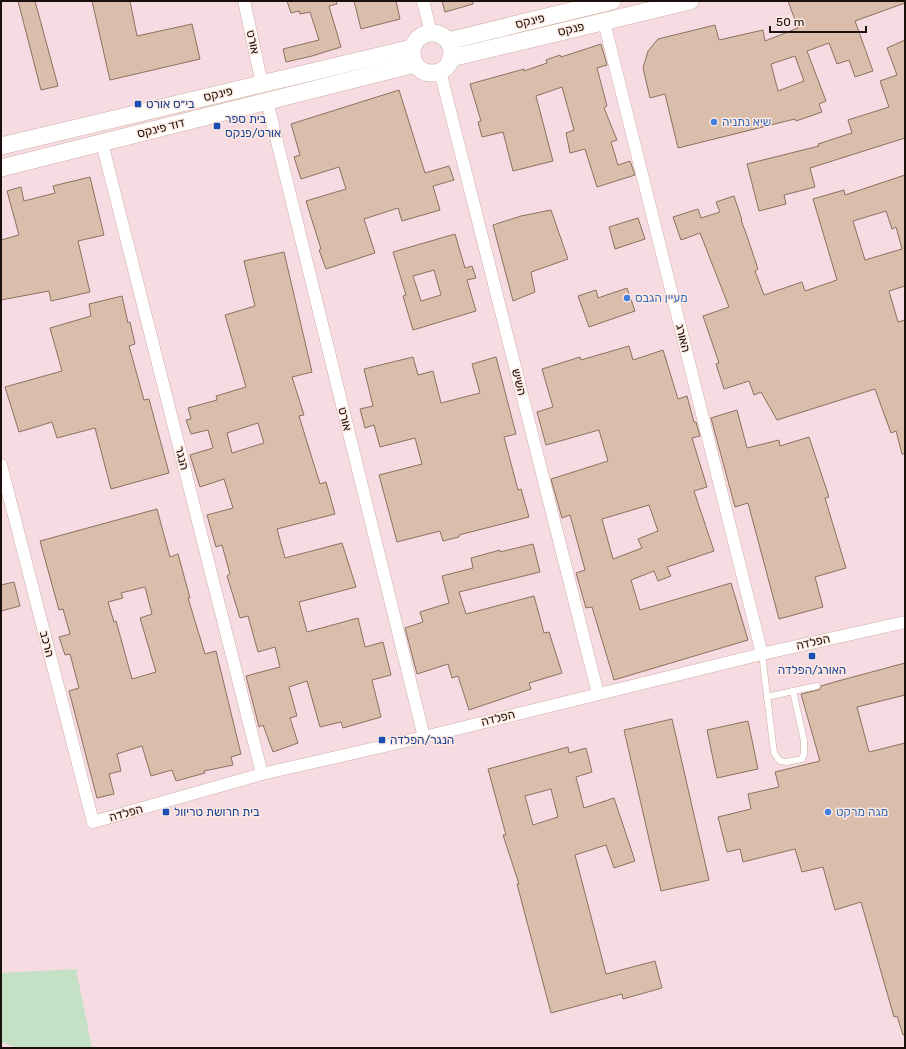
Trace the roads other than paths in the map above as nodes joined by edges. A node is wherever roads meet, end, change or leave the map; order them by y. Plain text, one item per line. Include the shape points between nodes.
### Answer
1 (244, 1) edge
2 (423, 1) edge
3 (690, 1) edge
4 (603, 2) edge
5 (604, 22) junction
6 (431, 32) junction
7 (448, 41) junction
8 (414, 56) junction
9 (451, 58) junction
10 (440, 71) junction
11 (262, 84) junction
12 (266, 101) junction
13 (102, 143) junction
14 (1, 146) edge
15 (1, 168) edge
16 (1, 465) edge
17 (905, 622) edge
18 (762, 654) junction
19 (817, 686) dead end
20 (793, 691) junction
21 (598, 694) junction
22 (767, 697) junction
23 (424, 737) junction
24 (262, 774) junction
25 (93, 822) joint

1 - 11 street, אורט
2 - 6 street
3 - 5 street, פנקס
4 - 7 street, פינקס
5 - 9 street, פנקס
5 - 18 street, האורג
6 - 7 street via 443,36
6 - 8 street via 419,37 414,43
7 - 9 street via 452,51
8 - 10 street via 420,69 433,73
8 - 11 street, פינקס
8 - 12 street, דוד פינקס
9 - 10 street
10 - 21 street, השיש
11 - 14 street, פינקס
12 - 13 street, דוד פינקס
12 - 23 street, אורט
13 - 15 street, דוד פינקס
13 - 24 street, הנגר
16 - 25 street, הרכב
17 - 18 street, הפלדה
18 - 21 street, הפלדה
18 - 22 lane
19 - 20 lane
20 - 22 lane
20 - 22 lane via 804,741 802,759 780,761 774,753
21 - 23 street, הפלדה
23 - 24 street, הפלדה
24 - 25 street, הפלדה

